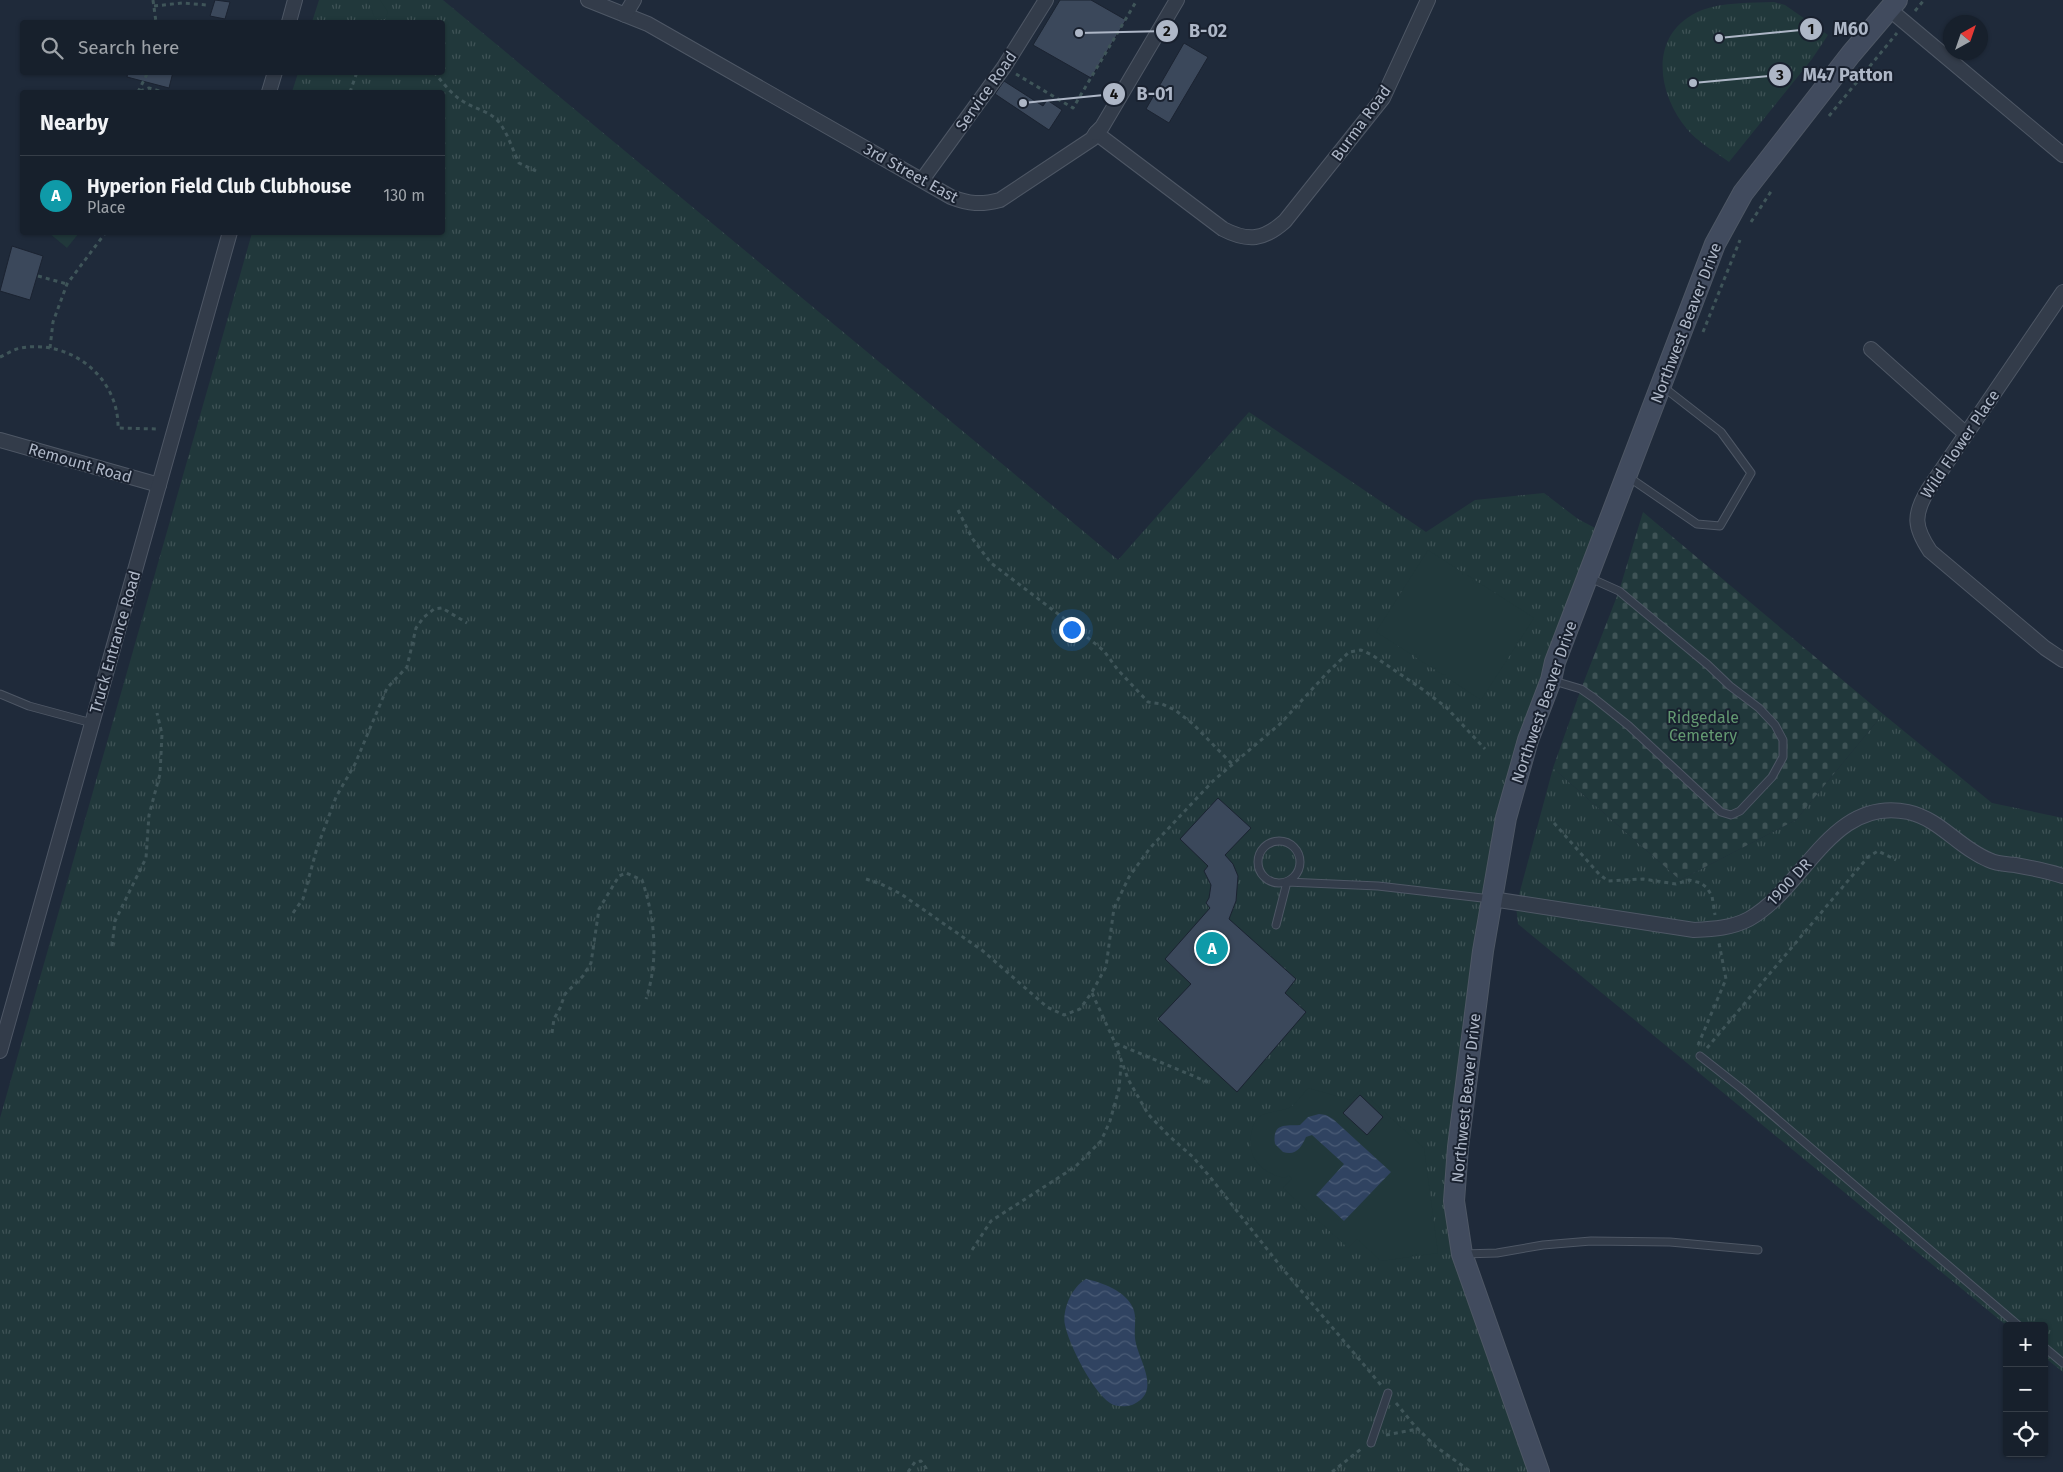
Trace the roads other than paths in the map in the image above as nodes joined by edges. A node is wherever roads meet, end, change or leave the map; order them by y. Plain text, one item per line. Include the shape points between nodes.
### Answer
1 (295, 0) edge
2 (588, 0) edge
3 (634, 0) edge
4 (1046, 0) edge
5 (1177, 0) edge
6 (1428, 0) edge
7 (1893, 4) edge
8 (625, 15) junction
9 (290, 20) edge
10 (274, 75) edge
11 (270, 90) edge
12 (1096, 133) junction
13 (2063, 156) edge
14 (922, 180) junction
15 (229, 235) edge
16 (2063, 292) edge
17 (1871, 349) dead end
18 (1662, 385) junction
19 (1966, 434) junction
20 (0, 440) edge
21 (1627, 476) junction
22 (159, 486) junction
23 (1588, 578) junction
24 (2063, 660) edge
25 (1551, 680) junction
26 (0, 694) edge
27 (92, 723) junction
28 (2063, 876) edge
29 (1287, 882) junction
30 (1492, 899) junction
31 (1276, 925) dead end
32 (0, 1051) edge
33 (1700, 1056) road end
34 (1758, 1250) dead end
35 (1462, 1254) junction
36 (2014, 1322) edge
37 (2048, 1350) edge
38 (2063, 1363) edge
39 (1388, 1393) road end
40 (1371, 1443) dead end
41 (1539, 1472) edge

1 - 9 street
2 - 8 street, 3rd Street East
3 - 8 street
4 - 14 street, Service Road via 1004,66
5 - 12 street, 3rd Street East via 1102,128
6 - 12 street, Burma Road via 1383,98 1273,232 1258,238 1239,237 1223,229
7 - 13 street via 1905,23
7 - 18 main road, Northwest Beaver Drive via 1743,193 1715,244
8 - 14 street, 3rd Street East via 648,24
10 - 11 street
12 - 14 street, 3rd Street East via 1092,139 1000,200 984,205 967,204
15 - 22 street, Truck Entrance Road
16 - 19 street, Wild Flower Place
17 - 19 street
18 - 21 main road, Northwest Beaver Drive
18 - 21 lane via 1721,432 1751,473 1720,526 1697,524
19 - 24 street, Wild Flower Place via 1919,506 1916,519 1920,536 1930,551 2044,648
20 - 22 street, Remount Road
21 - 23 main road, Northwest Beaver Drive
22 - 27 street, Truck Entrance Road
23 - 25 main road, Northwest Beaver Drive
23 - 25 lane via 1619,590 1760,708 1783,740 1783,757 1772,777 1740,811 1731,815 1720,812 1636,732 1594,698 1581,689
25 - 30 main road, Northwest Beaver Drive via 1528,740 1506,818
26 - 27 lane
27 - 32 street, Truck Entrance Road
28 - 30 street, 1900 DR via 1990,861 1968,849 1932,820 1908,812 1885,810 1857,818 1835,832 1772,903 1749,919 1724,928 1694,930
29 - 29 lane via 1298,872 1299,854 1285,842 1271,842 1258,856 1259,870 1268,880
29 - 30 lane via 1378,886
29 - 31 lane
30 - 35 main road, Northwest Beaver Drive via 1458,1147 1454,1201
33 - 36 lane
34 - 35 lane via 1670,1242 1591,1241 1497,1253
35 - 41 main road, Northwest Beaver Drive
37 - 38 lane
39 - 40 lane

